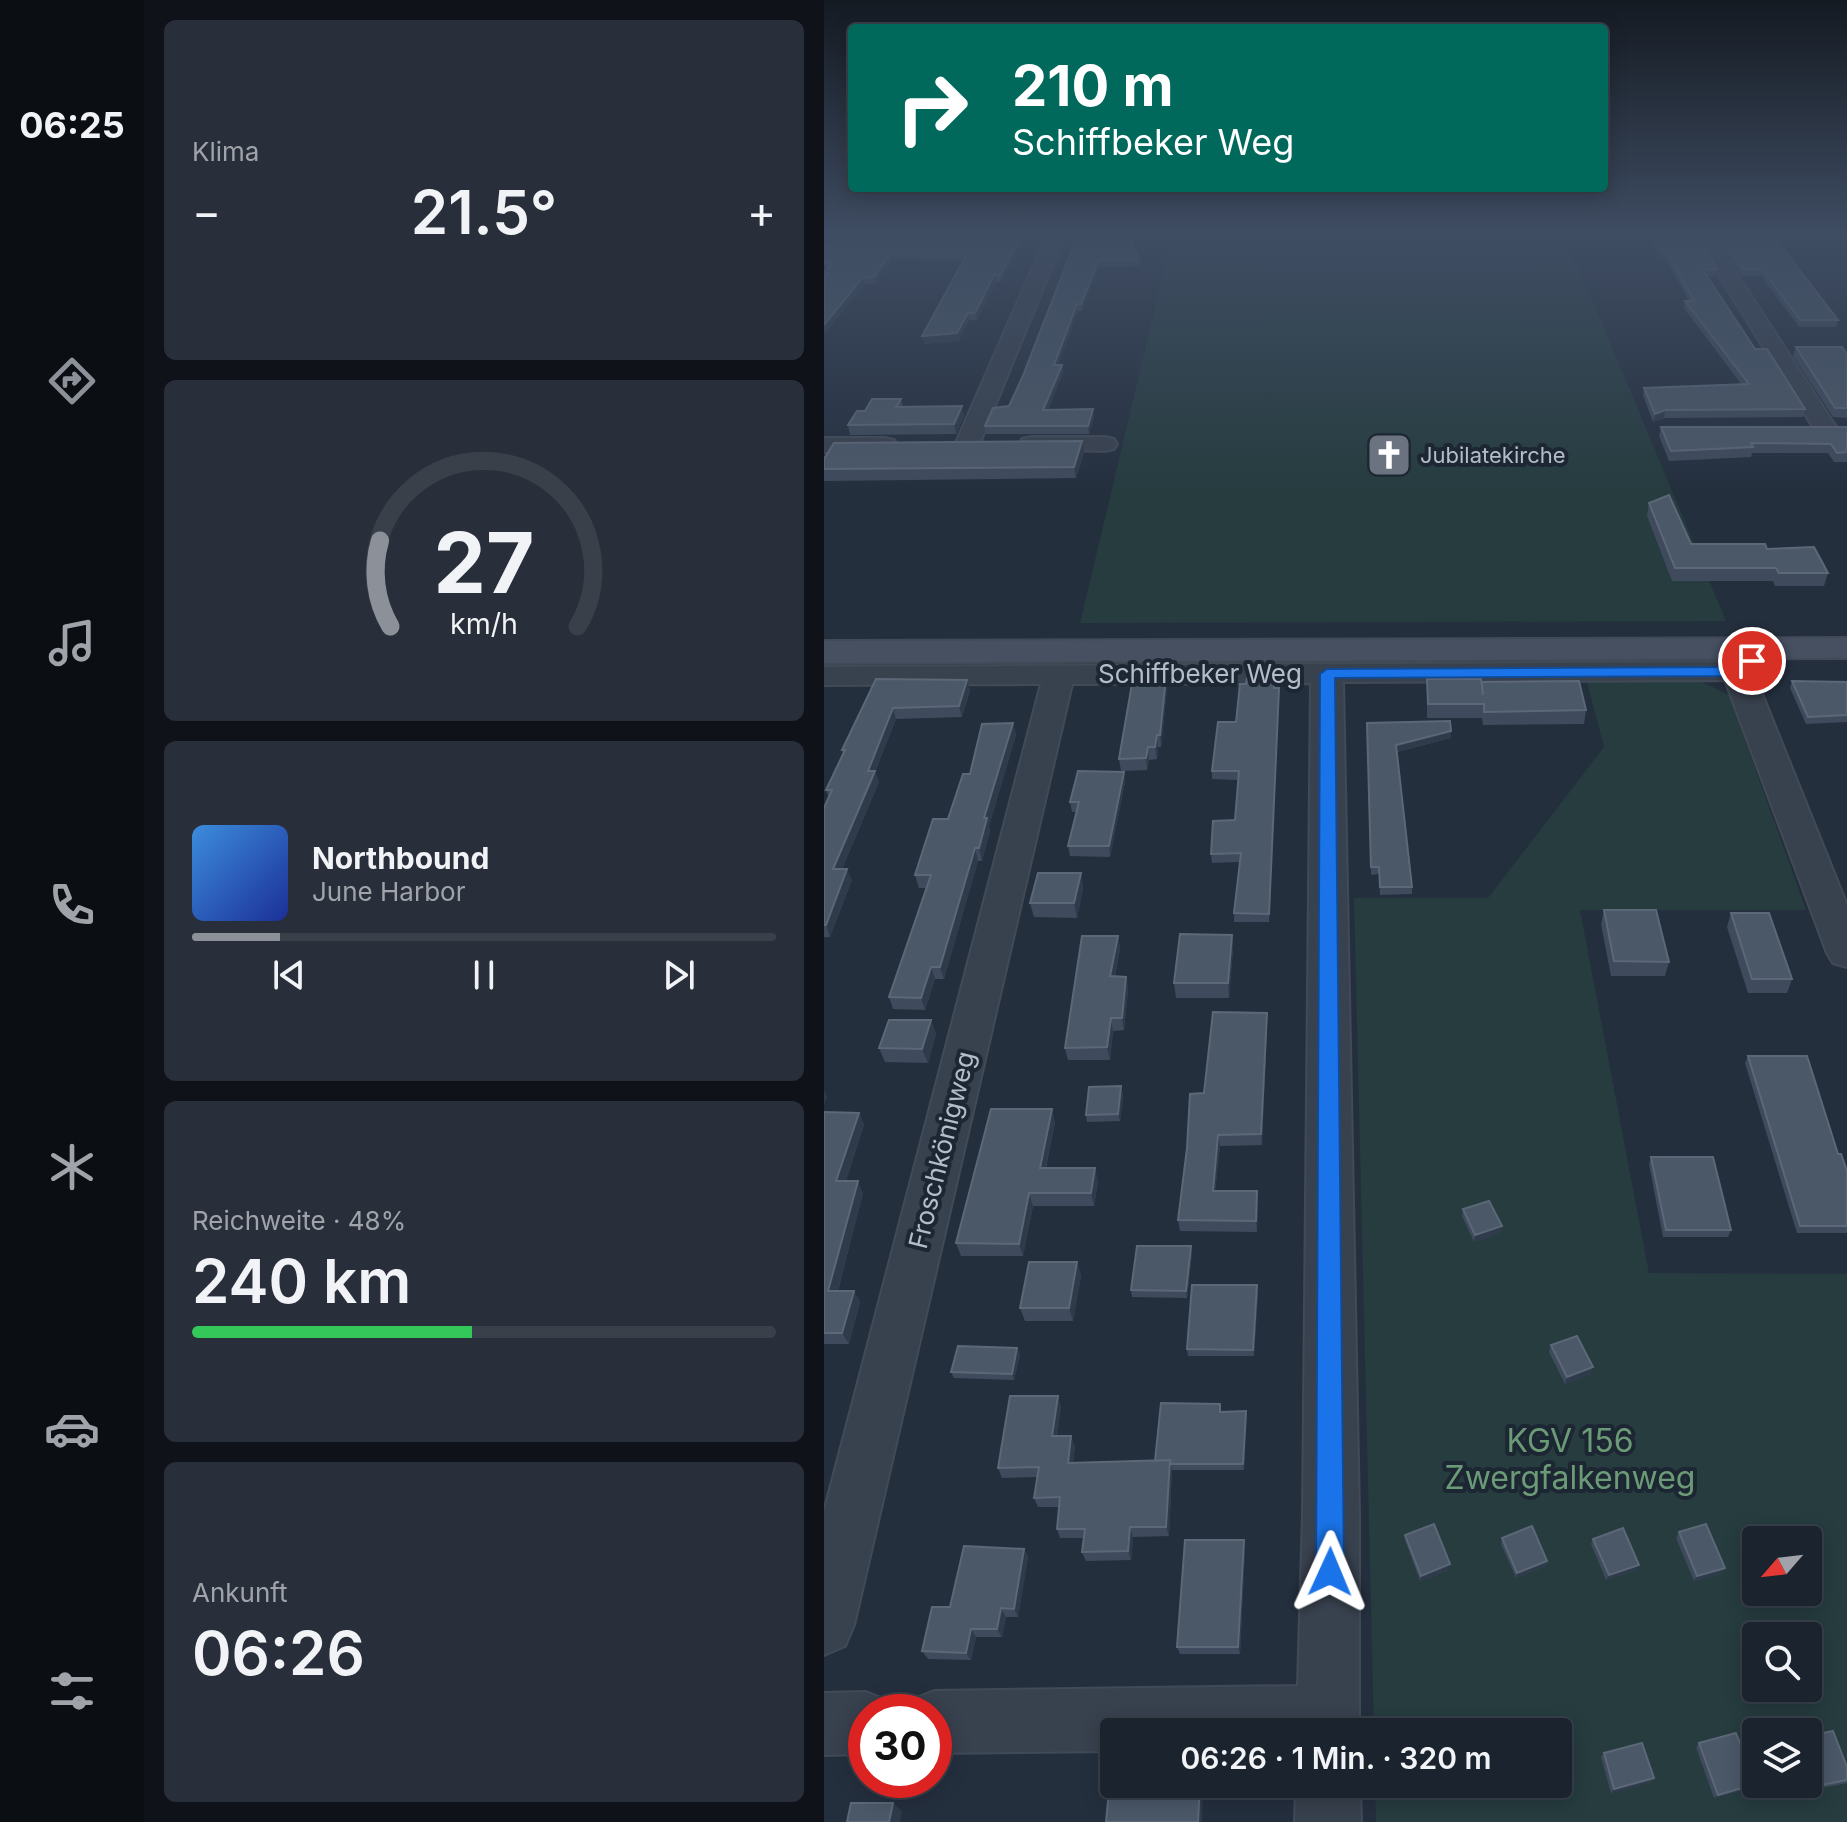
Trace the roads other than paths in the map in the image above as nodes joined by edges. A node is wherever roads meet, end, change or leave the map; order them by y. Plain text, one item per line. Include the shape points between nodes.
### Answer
1 (1016, 322) edge
2 (1763, 322) edge
3 (1792, 427) edge
4 (1835, 427) edge
5 (1105, 444) dead end
6 (824, 445) edge
7 (904, 445) edge
8 (1847, 648) edge
9 (824, 652) edge
10 (1742, 660) junction
11 (1327, 674) junction
12 (1059, 675) junction
13 (824, 676) edge
14 (1847, 953) edge
15 (824, 1625) edge
16 (1328, 1718) edge
17 (952, 1722) edge
18 (848, 1723) edge
19 (1100, 1723) edge
20 (824, 1724) edge
21 (1328, 1798) edge
22 (1328, 1822) edge

1 - 5 street via 959,445
2 - 4 street
3 - 4 street
6 - 7 street
8 - 10 main road, Schiffbeker Weg
9 - 10 main road, Schiffbeker Weg
10 - 11 street, Schiffbeker Weg
10 - 14 street
11 - 12 street, Schiffbeker Weg
11 - 16 street
12 - 13 street, Schiffbeker Weg
12 - 15 street, Froschkönigweg
17 - 19 street
18 - 20 street
21 - 22 street

